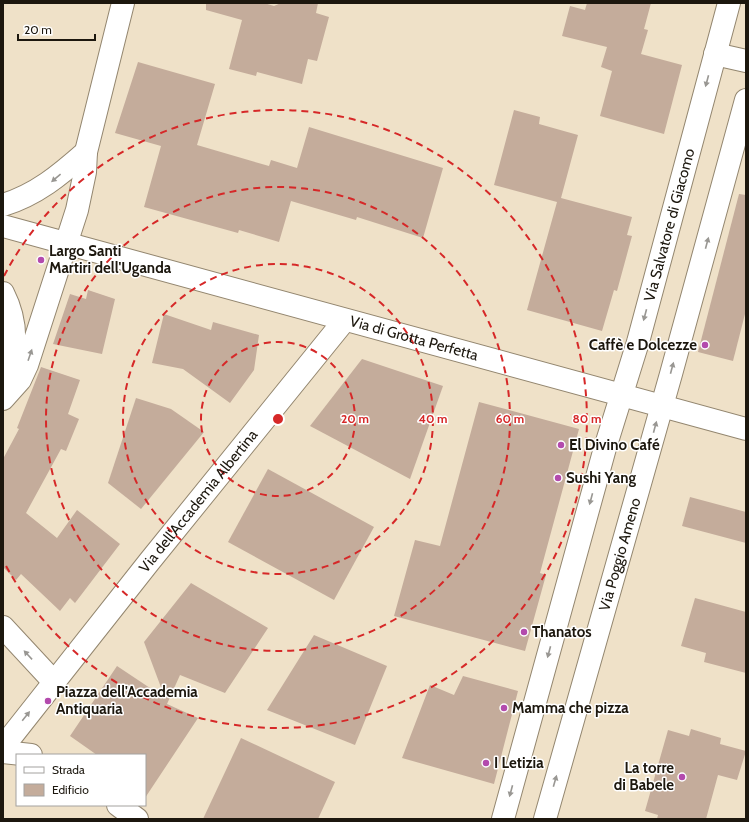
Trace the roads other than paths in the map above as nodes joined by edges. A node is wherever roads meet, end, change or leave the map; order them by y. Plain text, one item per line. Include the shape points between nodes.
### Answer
1 (123, 3) edge
2 (729, 3) edge
3 (715, 54) junction
4 (746, 62) edge
5 (746, 100) edge
6 (86, 152) junction
7 (3, 205) edge
8 (3, 226) edge
9 (74, 245) junction
10 (3, 293) edge
11 (344, 320) junction
12 (622, 395) junction
13 (3, 398) edge
14 (661, 406) junction
15 (746, 429) edge
16 (3, 627) edge
17 (54, 682) junction
18 (3, 747) edge
19 (3, 752) edge
20 (22, 754) edge
21 (119, 806) edge
22 (137, 819) edge
23 (503, 819) edge
24 (545, 819) edge

1 - 6 street
2 - 3 street, Via Salvatore di Giacomo
3 - 4 street
3 -> 12 street, Via Salvatore di Giacomo
14 -> 5 street
6 -> 7 street via 51,183
6 - 9 street
8 - 9 street
9 - 11 street, Via di Grotta Perfetta
13 -> 9 street via 20,380 27,365
10 - 13 street via 13,318 15,344
11 - 12 street, Via di Grotta Perfetta
11 - 17 street, Via dell'Accademia Albertina
12 - 14 street, Via di Grotta Perfetta
12 -> 23 street
14 - 15 street, Via di Grotta Perfetta
24 -> 14 street, Via Poggio Ameno
17 -> 16 street
18 -> 17 street, Via dell'Accademia Albertina
19 - 20 street
21 - 22 street

